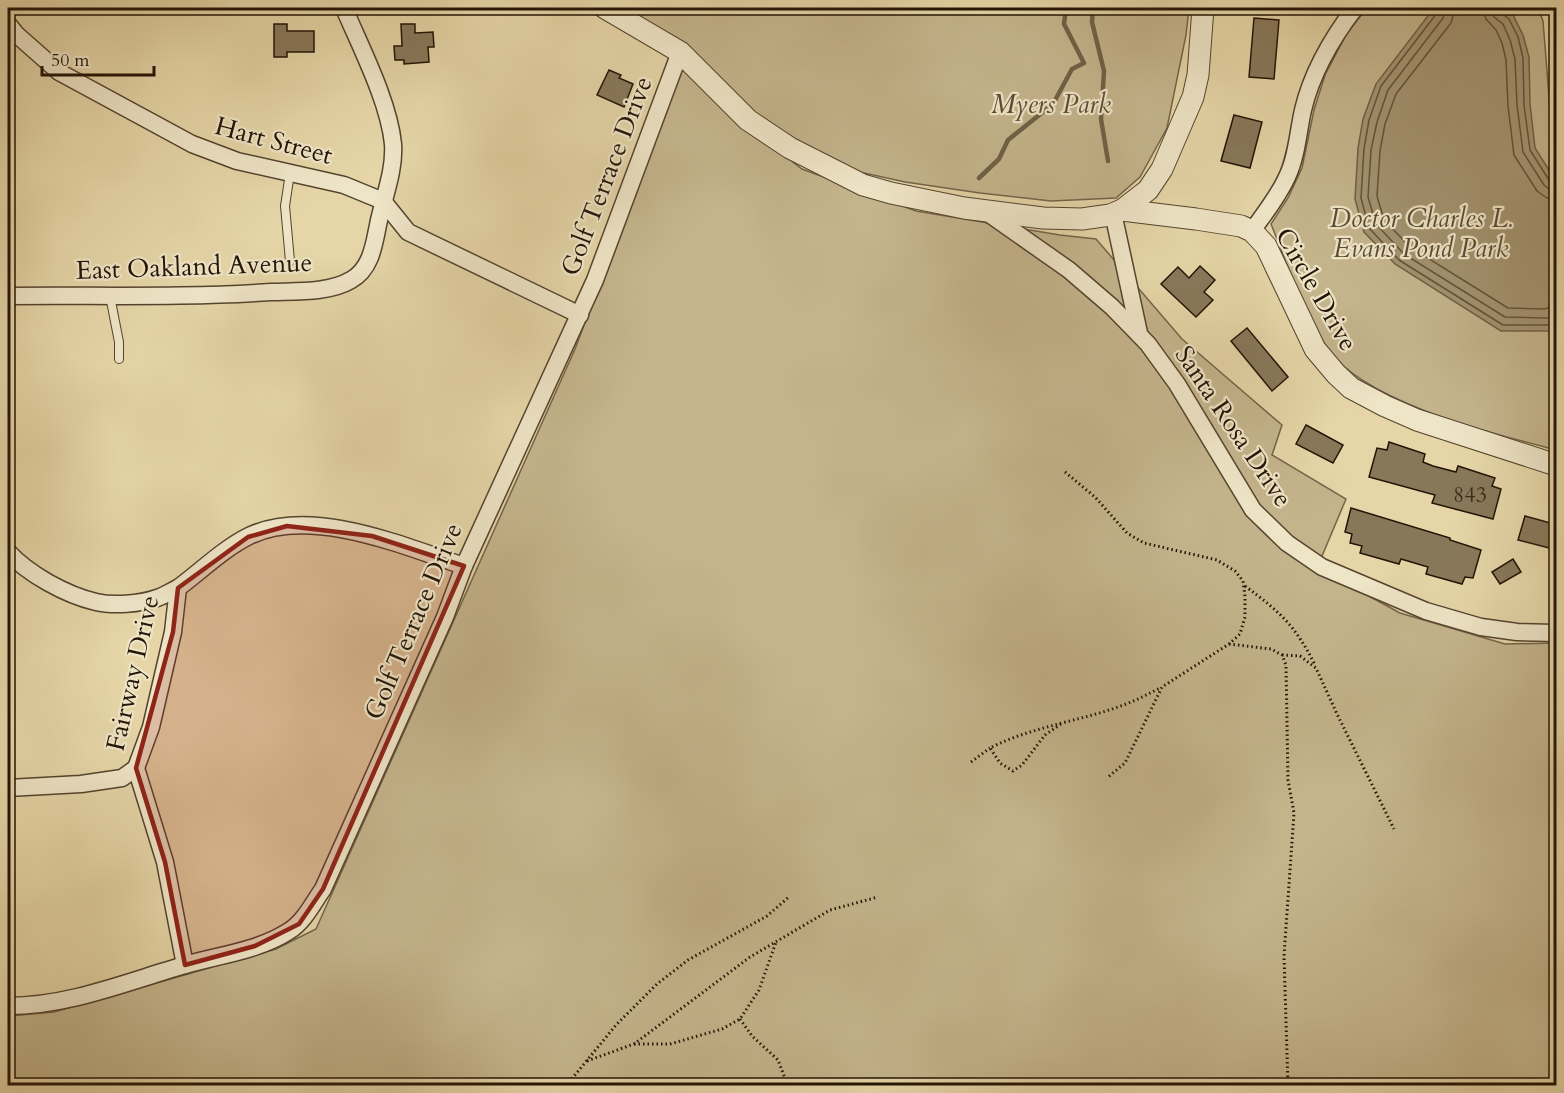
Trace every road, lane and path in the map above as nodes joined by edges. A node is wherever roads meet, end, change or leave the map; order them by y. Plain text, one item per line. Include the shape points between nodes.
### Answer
1 (344, 8) edge
2 (605, 8) edge
3 (1203, 8) edge
4 (1355, 8) edge
5 (8, 24) edge
6 (680, 51) junction
7 (290, 173) junction
8 (383, 201) junction
9 (984, 210) junction
10 (1118, 211) junction
11 (1252, 231) junction
12 (290, 261) dead end
13 (110, 295) junction
14 (8, 296) edge
15 (579, 315) junction
16 (1140, 335) junction
17 (119, 359) dead end
18 (1557, 465) edge
19 (1065, 472) dead end
20 (8, 552) edge
21 (464, 566) junction
22 (1244, 585) junction
23 (178, 588) junction
24 (1557, 633) edge
25 (1229, 644) junction
26 (1282, 655) junction
27 (1316, 668) junction
28 (1162, 687) junction
29 (1061, 723) junction
30 (990, 748) junction
31 (971, 762) dead end
32 (136, 768) junction
33 (1107, 778) dead end
34 (8, 788) edge
35 (1394, 829) dead end
36 (790, 896) dead end
37 (878, 897) dead end
38 (777, 941) junction
39 (185, 965) junction
40 (8, 1006) edge
41 (740, 1019) junction
42 (634, 1044) junction
43 (587, 1060) junction
44 (566, 1086) edge
45 (788, 1086) edge
46 (1288, 1086) edge

1 - 8 street, East Oakland Avenue via 387,117 393,145
2 - 6 street
3 - 10 street via 1198,75 1189,106 1162,169 1148,190
4 - 11 street via 1334,38 1310,86 1287,177
5 - 7 street, Hart Street via 59,72 192,144 237,161
6 - 9 street via 748,120 790,148 863,185
6 - 15 street, Golf Terrace Drive
7 - 8 street, Hart Street via 344,185
7 - 12 lane via 285,206
8 - 13 street, East Oakland Avenue via 369,262 352,280 338,286 235,295
8 - 15 street via 408,232
9 - 10 street via 1062,219
9 - 16 street, Santa Rosa Drive via 1069,270
10 - 11 street, Circle Drive via 1196,219
10 - 16 street, Santa Rosa Drive
11 - 18 street, Circle Drive via 1266,246 1315,349 1352,388 1417,420
13 - 14 street, East Oakland Avenue
13 - 17 lane
15 - 21 street, Golf Terrace Drive
16 - 24 street, Santa Rosa Drive via 1178,384 1253,510 1287,543 1322,567 1426,611 1481,627
19 - 22 path via 1095,497 1127,533 1144,543 1217,560 1235,571
20 - 23 street via 20,565 59,587 97,602 128,603 157,598
21 - 23 street, Fairway Drive via 372,536 332,528 287,526 248,537
21 - 39 street, Golf Terrace Drive via 323,889 304,917 288,932 268,941
22 - 25 path via 1245,617 1240,634
22 - 27 path via 1276,609 1301,637
23 - 32 street, Fairway Drive via 166,664 151,727
25 - 26 path via 1270,649
25 - 28 path
26 - 27 path via 1300,656
26 - 46 path via 1286,665 1288,780 1294,813 1284,956
27 - 35 path
28 - 29 path via 1131,702
28 - 33 path via 1125,763
29 - 30 path via 1026,732
29 - 30 path via 1013,771 1000,763
30 - 31 path
32 - 34 street via 122,778
32 - 39 street, Fairway Drive via 165,862
36 - 43 path via 767,916 688,960 657,984
37 - 38 path via 830,910
38 - 41 path via 759,990
38 - 42 path
39 - 40 street, Golf Terrace Drive via 90,994
41 - 42 path via 722,1029 670,1044
41 - 45 path via 778,1060
42 - 43 path
43 - 44 path

